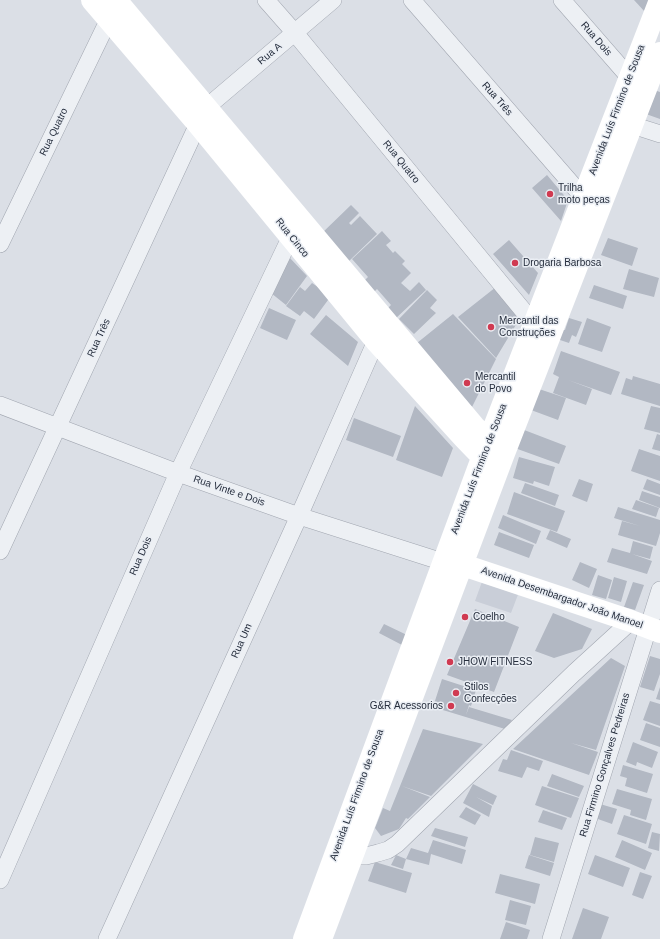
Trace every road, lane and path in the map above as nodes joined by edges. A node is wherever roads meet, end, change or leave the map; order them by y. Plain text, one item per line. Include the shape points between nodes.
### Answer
1 (92, 0) edge
2 (266, 0) edge
3 (333, 0) edge
4 (412, 0) edge
5 (562, 0) edge
6 (660, 0) edge
7 (112, 10) edge
8 (295, 33) junction
9 (660, 53) edge
10 (630, 78) junction
11 (202, 116) junction
12 (632, 125) junction
13 (660, 134) edge
14 (583, 197) junction
15 (291, 236) junction
16 (0, 244) edge
17 (553, 302) junction
18 (535, 325) junction
19 (376, 341) junction
20 (0, 405) edge
21 (58, 427) junction
22 (493, 457) junction
23 (178, 473) junction
24 (299, 516) junction
25 (0, 551) edge
26 (453, 563) junction
27 (660, 590) edge
28 (646, 627) edge
29 (353, 856) junction
30 (0, 880) edge
31 (106, 939) edge
32 (304, 939) edge
33 (322, 939) edge
34 (550, 939) edge

1 - 7 main road, Rua Cinco
2 - 8 street, Rua Quatro
3 - 8 street, Rua A
4 - 14 street, Rua Três
5 - 10 street, Rua Dois
6 - 10 main road, Avenida Luís Firmino de Sousa
7 - 11 main road, Rua Cinco
7 - 16 street, Rua Quatro
8 - 11 street, Rua A
8 - 18 street, Rua Quatro
9 - 12 main road, Avenida Luís Firmino de Sousa
10 - 14 main road, Avenida Luís Firmino de Sousa
11 - 15 main road, Rua Cinco
11 - 21 street, Rua Três
11 - 22 main road, Rua Cinco
12 - 13 street
12 - 17 main road, Avenida Luís Firmino de Sousa
14 - 17 main road, Avenida Luís Firmino de Sousa
15 - 19 main road, Rua Cinco
15 - 23 street, Rua Dois
17 - 18 main road, Avenida Luís Firmino de Sousa
17 - 22 main road, Avenida Luís Firmino de Sousa
18 - 22 main road, Avenida Luís Firmino de Sousa
19 - 22 main road, Rua Cinco
19 - 24 street, Rua Um
20 - 21 street, Rua Vinte e Dois
21 - 23 street, Rua Vinte e Dois
21 - 25 street, Rua Três
22 - 26 main road, Avenida Luís Firmino de Sousa
23 - 24 street, Rua Vinte e Dois
23 - 30 street, Rua Dois
24 - 26 street, Rua Vinte e Dois
24 - 31 street, Rua Um
26 - 28 main road, Avenida Desembargador João Manoel
26 - 29 main road, Avenida Luís Firmino de Sousa
26 - 32 main road, Avenida Luís Firmino de Sousa
27 - 28 street, Rua Firmino Gonçalves Pedreiras
28 - 29 street via 574,674 397,844 378,853
28 - 34 street, Rua Firmino Gonçalves Pedreiras
29 - 33 main road, Avenida Luís Firmino de Sousa

